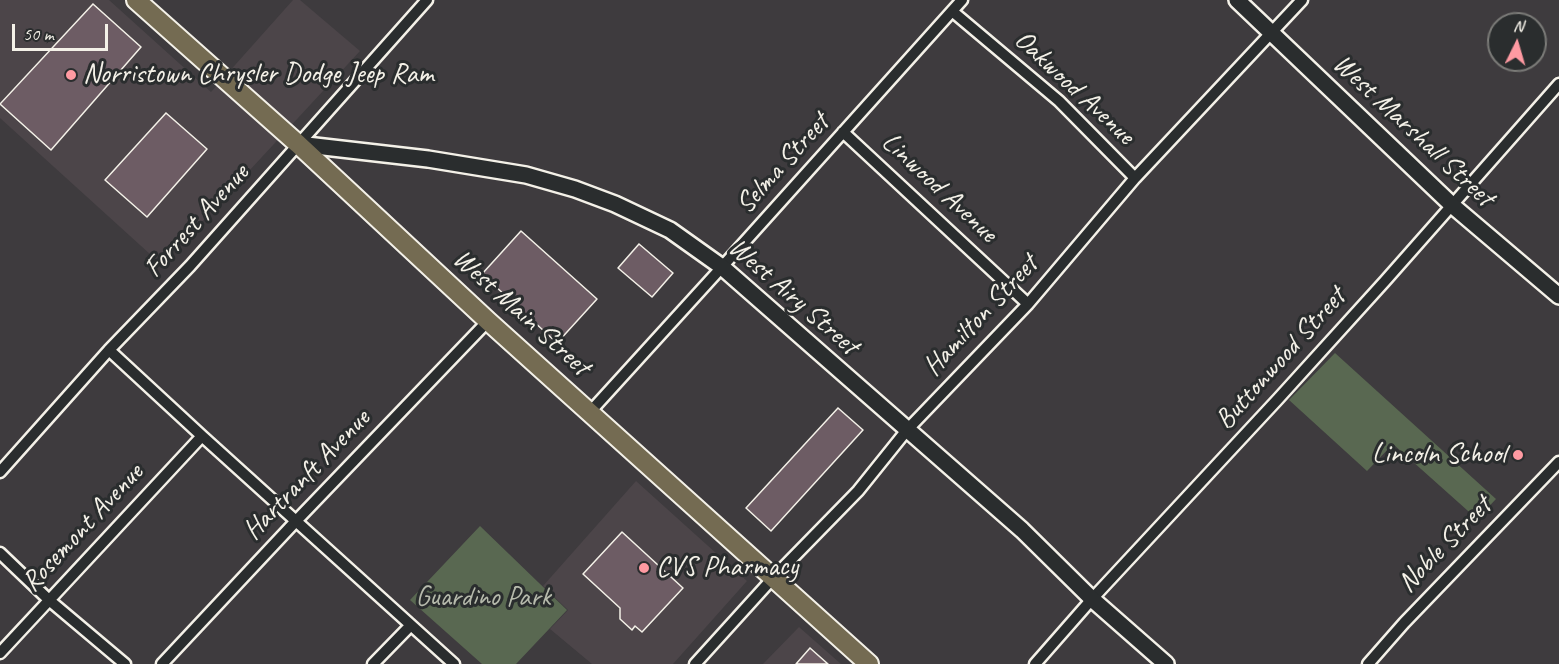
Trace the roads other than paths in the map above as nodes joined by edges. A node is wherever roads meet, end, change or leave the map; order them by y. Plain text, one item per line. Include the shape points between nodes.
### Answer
1 (427, 0) edge
2 (962, 0) edge
3 (1236, 0) edge
4 (1302, 0) edge
5 (139, 1) edge
6 (952, 10) junction
7 (1271, 34) junction
8 (1559, 84) edge
9 (843, 132) junction
10 (297, 144) junction
11 (1135, 178) junction
12 (1453, 206) junction
13 (722, 267) junction
14 (1559, 296) edge
15 (1028, 304) junction
16 (488, 321) junction
17 (109, 350) junction
18 (590, 412) junction
19 (907, 430) junction
20 (202, 436) junction
21 (1559, 462) edge
22 (0, 472) edge
23 (296, 521) junction
24 (0, 553) edge
25 (773, 578) junction
26 (1092, 599) junction
27 (49, 600) junction
28 (410, 626) junction
29 (0, 653) edge
30 (125, 664) edge
31 (162, 664) edge
32 (373, 664) edge
33 (454, 664) edge
34 (695, 664) edge
35 (869, 664) edge
36 (1035, 664) edge
37 (1166, 664) edge
38 (1368, 664) edge

1 - 10 street, Forrest Avenue
2 - 6 street, Selma Street
3 - 7 main road, West Marshall Street
4 - 7 street, Hamilton Street
5 - 10 main road, West Main Street
6 - 9 street, Selma Street
6 - 11 street, Oakwood Avenue via 1059,101
7 - 11 street, Hamilton Street
7 - 12 main road, West Marshall Street
8 - 12 street, Buttonwood Street
9 - 13 street, Selma Street
9 - 15 street, Linwood Avenue
10 - 13 main road, West Airy Street via 479,166 566,186 670,230
10 - 16 main road, West Main Street
10 - 17 street, Forrest Avenue via 190,266
11 - 15 street, Hamilton Street
12 - 14 main road, West Marshall Street
12 - 26 street, Buttonwood Street
13 - 18 street, Selma Street
13 - 19 main road, West Airy Street
15 - 19 street, Hamilton Street
16 - 18 main road, West Main Street
16 - 23 street, Hartranft Avenue
17 - 20 street
17 - 22 street, Forrest Avenue
18 - 25 main road, West Main Street
19 - 25 street, Hamilton Street via 858,491
19 - 26 main road, West Airy Street
20 - 23 street
20 - 27 street, Rosemont Avenue
21 - 38 street, Noble Street
23 - 28 street
23 - 31 street, Hartranft Avenue
24 - 27 street
25 - 34 street, Hamilton Street
25 - 35 main road, West Main Street
26 - 36 street, Buttonwood Street
26 - 37 main road, West Airy Street
27 - 29 street, Rosemont Avenue
27 - 30 street
28 - 32 street
28 - 33 street

